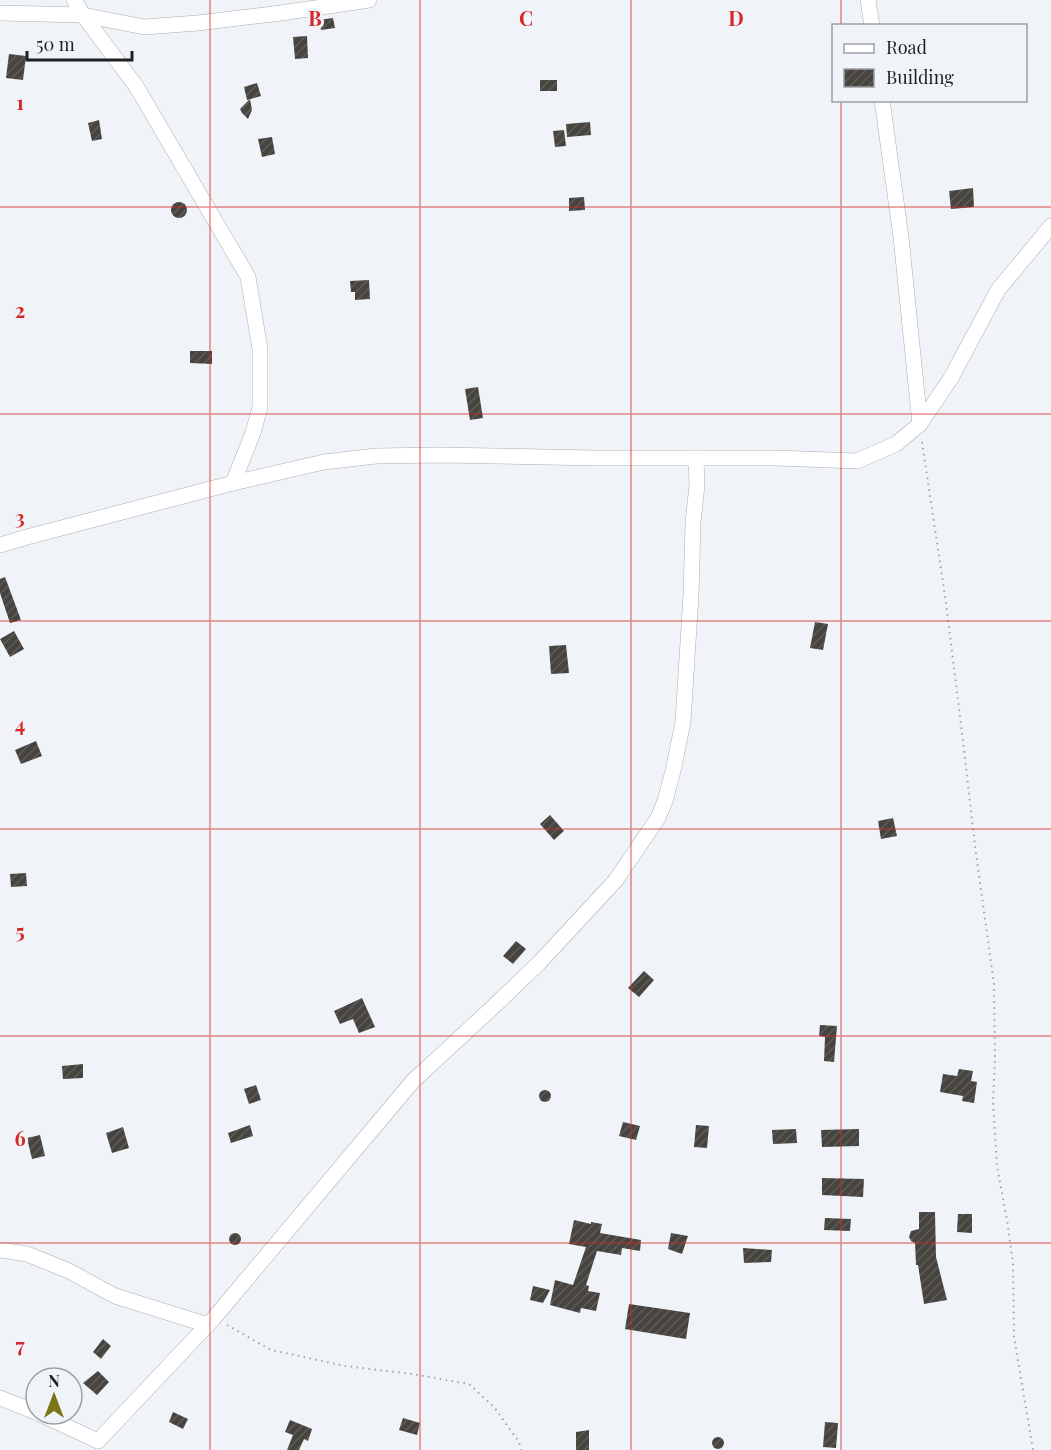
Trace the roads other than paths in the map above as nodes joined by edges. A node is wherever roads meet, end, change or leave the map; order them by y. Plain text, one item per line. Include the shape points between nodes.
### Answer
1 (74, 0) edge
2 (369, 0) edge
3 (868, 0) edge
4 (0, 12) edge
5 (83, 15) junction
6 (872, 24) edge
7 (882, 102) edge
8 (1051, 226) edge
9 (920, 424) junction
10 (696, 458) junction
11 (233, 483) junction
12 (0, 546) edge
13 (0, 1250) edge
14 (211, 1322) junction
15 (0, 1398) edge
16 (24, 1407) edge
17 (66, 1426) edge

1 - 5 street
2 - 5 street via 144,27
3 - 6 street
4 - 5 street
5 - 11 street via 136,86 248,277 260,349 260,407
7 - 9 street
8 - 9 street via 998,290 951,378
9 - 10 street via 896,444 857,460
10 - 11 street via 376,456 324,462
10 - 14 street via 683,722 658,818 616,880 539,963 413,1081
11 - 12 street
13 - 14 street via 27,1254 115,1296
14 - 17 street via 98,1441
15 - 16 street

